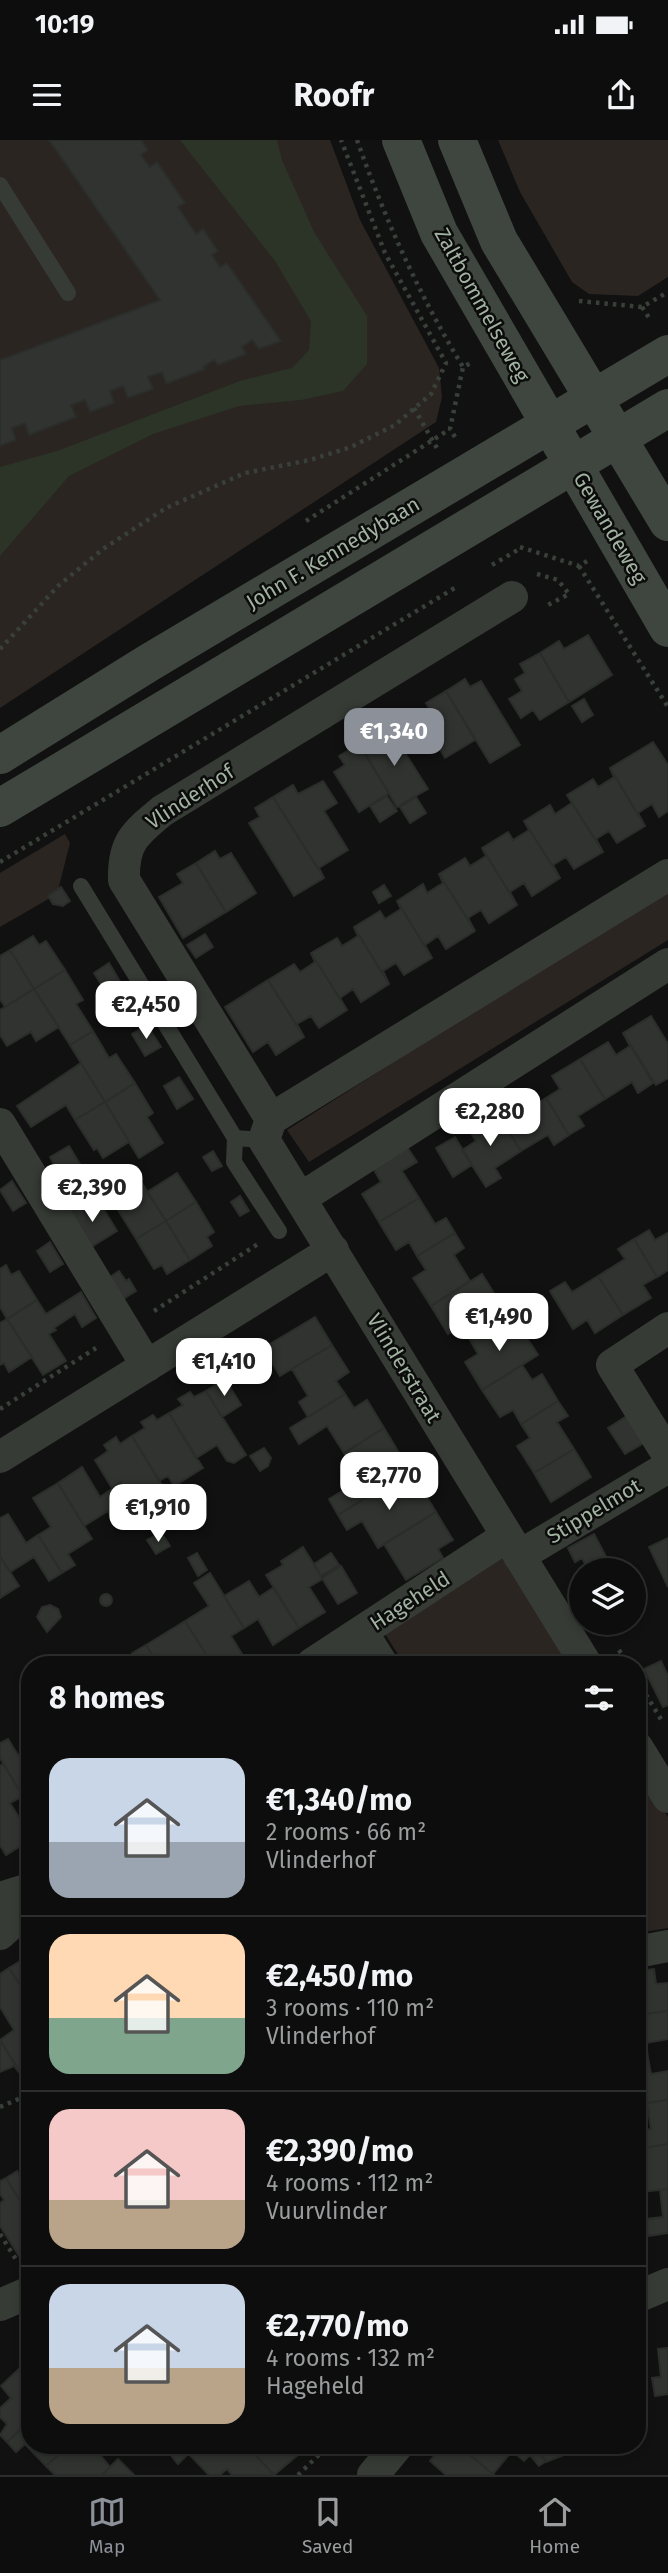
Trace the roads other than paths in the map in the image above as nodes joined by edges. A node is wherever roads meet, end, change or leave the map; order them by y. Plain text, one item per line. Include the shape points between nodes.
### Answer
1 (401, 140) edge
2 (457, 140) edge
3 (0, 185) edge
4 (68, 293) dead end
5 (668, 354) edge
6 (594, 398) junction
7 (668, 408) edge
8 (549, 425) junction
9 (618, 438) junction
10 (573, 465) junction
11 (668, 522) edge
12 (512, 597) dead end
13 (668, 628) edge
14 (0, 755) edge
15 (0, 808) edge
16 (668, 875) edge
17 (80, 886) dead end
18 (668, 964) edge
19 (0, 1124) edge
20 (257, 1132) junction
21 (300, 1198) junction
22 (279, 1231) dead end
23 (333, 1250) junction
24 (666, 1335) edge
25 (147, 1366) junction
26 (668, 1455) edge
27 (0, 1457) edge
28 (668, 1467) edge
29 (513, 1546) junction
30 (362, 1632) junction
31 (324, 1656) edge
32 (377, 1656) edge
33 (581, 1656) edge
34 (646, 1762) edge
35 (668, 1797) edge
36 (21, 1892) edge
37 (0, 1898) edge
38 (21, 1915) edge
39 (0, 1934) edge
40 (668, 1946) edge
41 (646, 1950) edge
42 (668, 2284) edge
43 (646, 2293) edge
44 (21, 2296) edge
45 (0, 2305) edge
46 (390, 2454) edge
47 (373, 2475) edge

1 - 8 main road, Zaltbommelseweg via 439,233
2 - 6 main road via 499,241
3 - 4 lane
5 - 6 main road, John F. Kennedybaan
6 - 8 main road, John F. Kennedybaan
6 - 9 main road
7 - 9 main road
8 - 10 main road, Zaltbommelseweg
8 - 14 main road, John F. Kennedybaan
9 - 10 main road
9 - 11 main road
10 - 13 main road, Gewandeweg
10 - 15 main road
12 - 20 street, Vlinderhof via 162,811 136,833 123,855 124,880
16 - 20 street
17 - 20 lane
18 - 21 street
19 - 25 street
20 - 21 street, Vlinderhof
20 - 22 lane via 234,1162
21 - 23 street, Vlinderhof
23 - 25 street
23 - 29 street, Vlinderstraat
24 - 26 street via 612,1364
25 - 27 street
28 - 29 street, Stippelmot
29 - 30 street, Hageheld
29 - 33 street, Vlinderstraat
30 - 31 street, Hageheld
30 - 32 street
34 - 35 street
36 - 37 street
38 - 39 street
40 - 41 street
42 - 43 street
44 - 45 street
46 - 47 street

